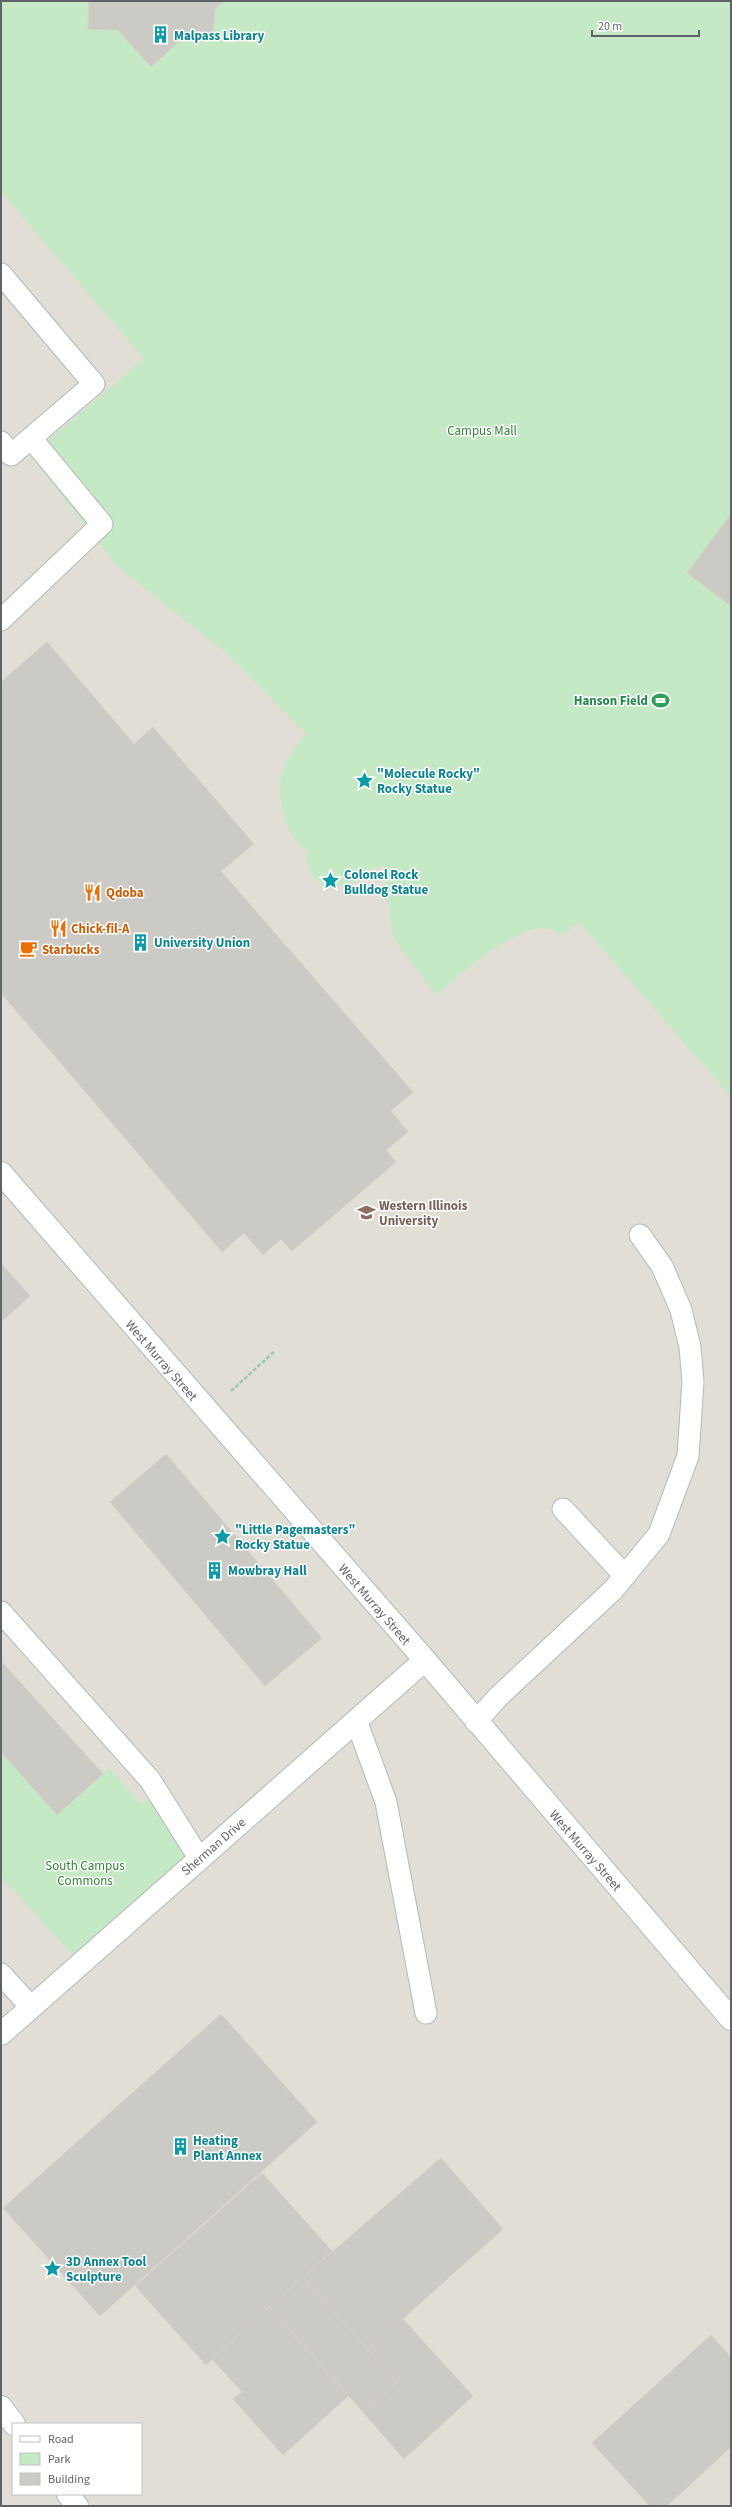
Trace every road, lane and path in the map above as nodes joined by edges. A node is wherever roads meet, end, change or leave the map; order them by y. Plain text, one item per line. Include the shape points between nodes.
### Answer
1 (1, 274) edge
2 (31, 438) junction
3 (1, 442) edge
4 (1, 620) edge
5 (1, 1173) edge
6 (640, 1234) dead end
7 (275, 1351) dead end
8 (228, 1393) dead end
9 (563, 1509) dead end
10 (625, 1576) junction
11 (1, 1612) edge
12 (425, 1660) junction
13 (356, 1720) junction
14 (476, 1722) junction
15 (199, 1858) junction
16 (1, 1974) edge
17 (31, 2007) junction
18 (426, 2013) dead end
19 (731, 2019) edge
20 (1, 2034) edge
21 (1, 2407) edge
22 (13, 2423) edge
23 (69, 2495) edge
24 (77, 2506) edge

1 - 2 lane via 94,384
2 - 3 lane via 11,455
2 - 4 lane via 102,524
5 - 12 street, West Murray Street
6 - 10 lane via 662,1266 681,1310 690,1347 693,1382 688,1456 659,1534
7 - 8 path
9 - 10 lane
10 - 14 lane via 498,1696
11 - 15 lane via 150,1780
12 - 13 street, Sherman Drive
12 - 14 street, West Murray Street
13 - 15 street, Sherman Drive
13 - 18 lane via 386,1802
14 - 19 street, West Murray Street
15 - 17 street, Sherman Drive
16 - 17 lane
17 - 20 street, Sherman Drive
21 - 22 street
23 - 24 street

